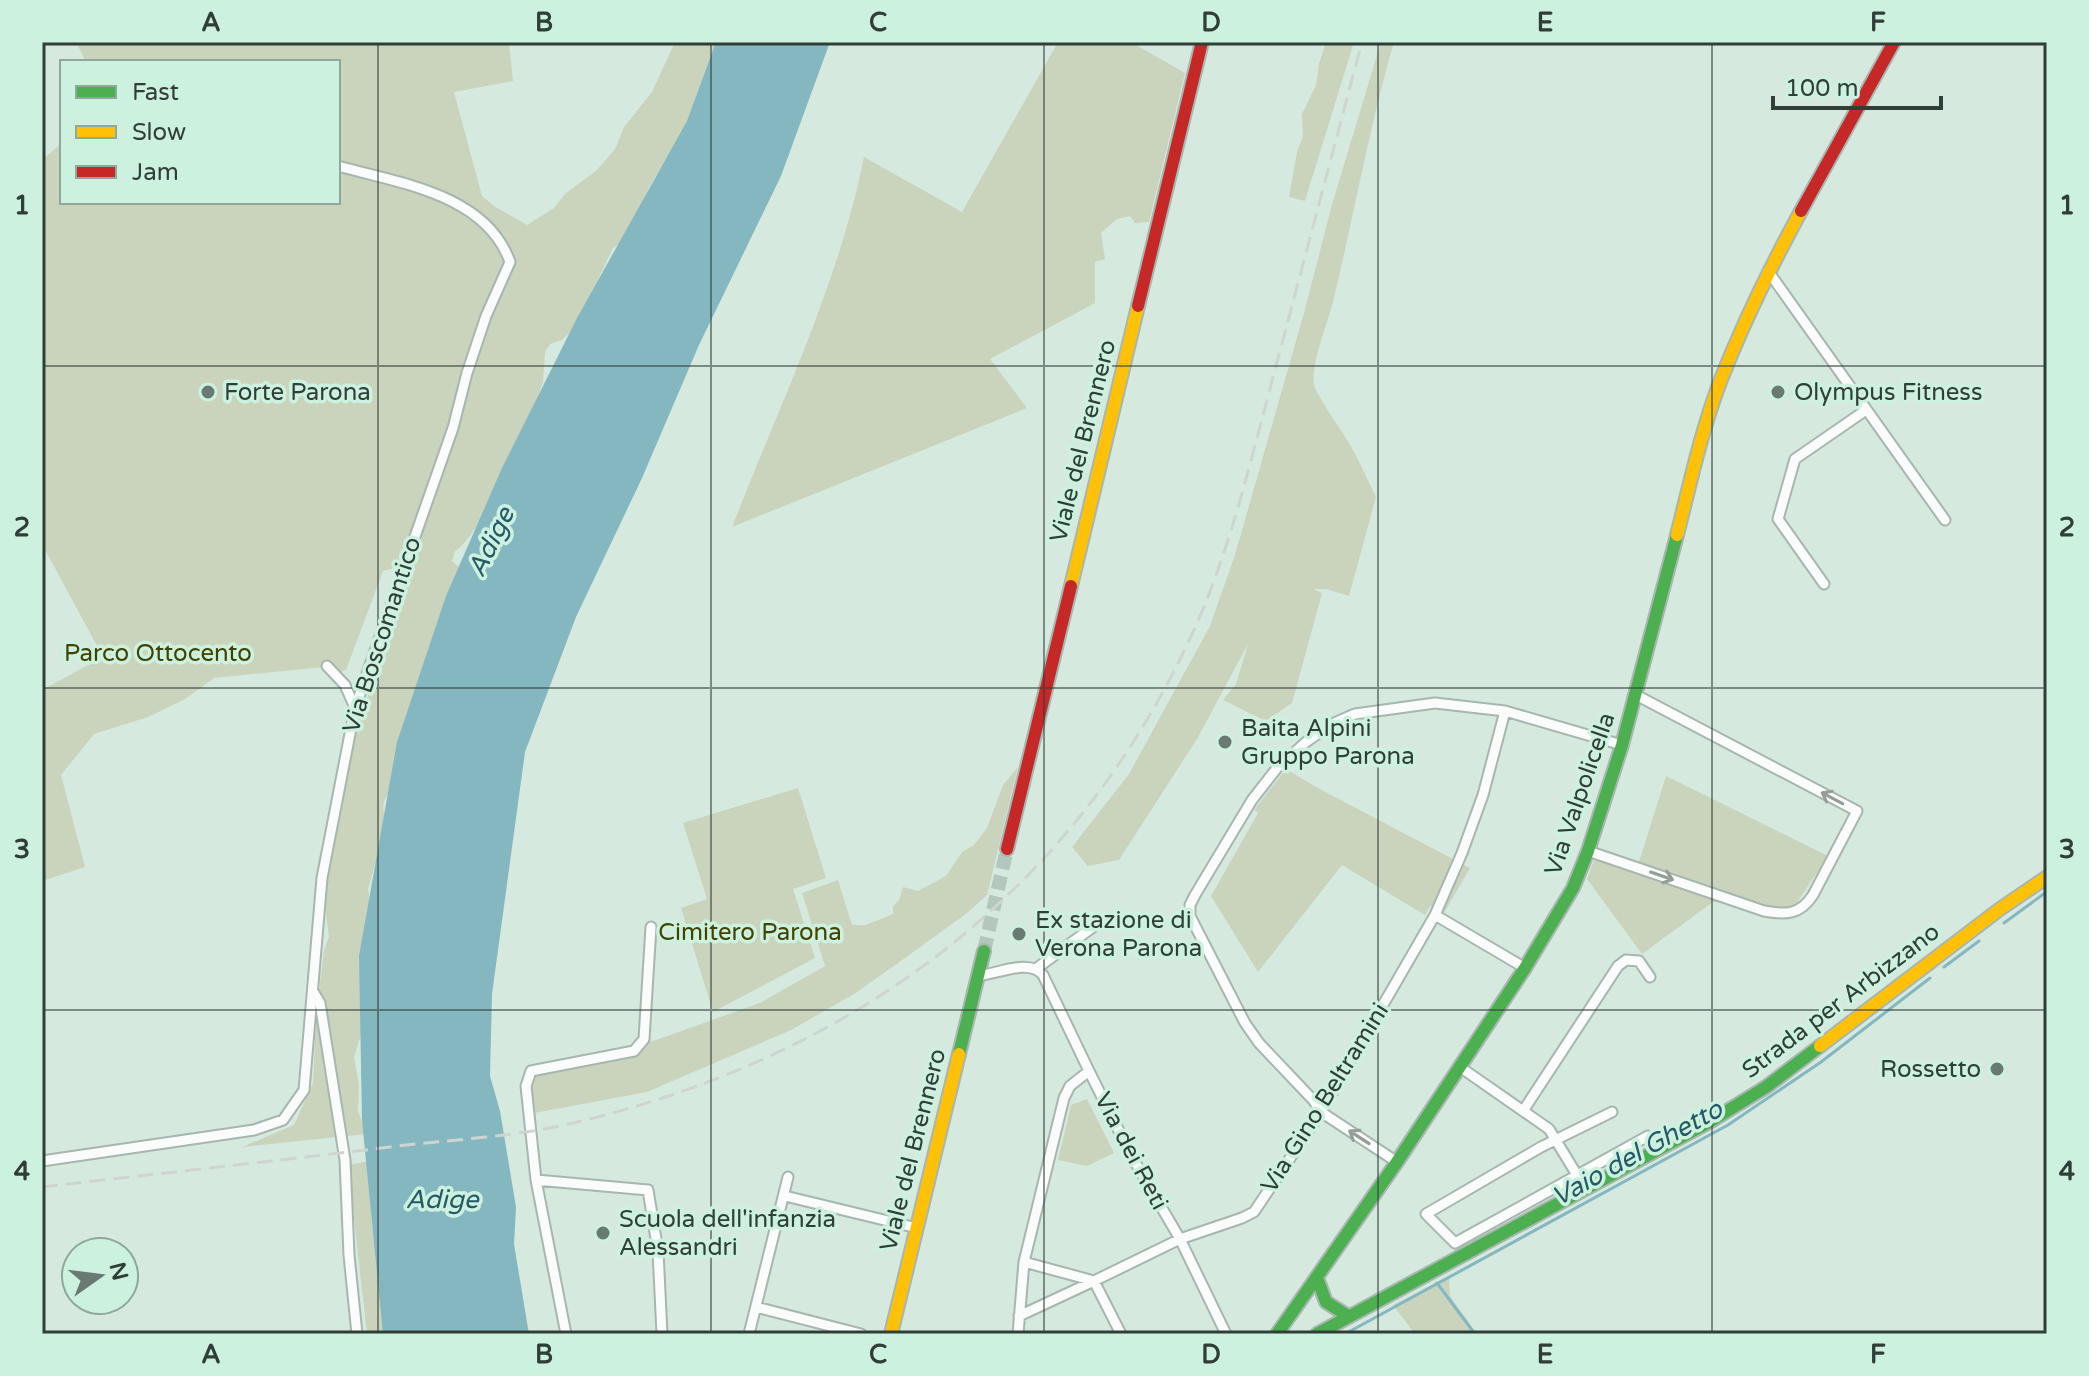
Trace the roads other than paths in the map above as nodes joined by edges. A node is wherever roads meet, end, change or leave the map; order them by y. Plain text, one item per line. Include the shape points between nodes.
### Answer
1 (1202, 42) edge
2 (1894, 42) edge
3 (340, 167) edge
4 (1768, 271) junction
5 (1866, 410) junction
6 (1945, 520) dead end
7 (1824, 584) dead end
8 (327, 666) dead end
9 (1636, 695) junction
10 (355, 708) junction
11 (1505, 711) junction
12 (1622, 745) junction
13 (1007, 849) tunnel mouth
14 (1588, 851) junction
15 (2047, 877) edge
16 (1435, 915) junction
17 (1097, 924) dead end
18 (651, 927) dead end
19 (984, 951) tunnel mouth
20 (1037, 968) junction
21 (1525, 968) junction
22 (977, 976) junction
23 (1650, 977) dead end
24 (314, 993) junction
25 (1460, 1067) junction
26 (1089, 1071) junction
27 (1523, 1111) junction
28 (1321, 1112) junction
29 (1612, 1112) dead end
30 (1648, 1136) dead end
31 (1557, 1141) junction
32 (42, 1161) edge
33 (1397, 1162) junction
34 (1577, 1175) junction
35 (788, 1177) dead end
36 (536, 1180) junction
37 (785, 1196) junction
38 (917, 1228) junction
39 (1180, 1239) junction
40 (1024, 1262) junction
41 (1317, 1278) junction
42 (1094, 1281) junction
43 (756, 1307) junction
44 (1019, 1316) junction
45 (1348, 1316) junction
46 (357, 1334) edge
47 (566, 1334) edge
48 (662, 1334) edge
49 (749, 1334) edge
50 (861, 1334) edge
51 (891, 1334) edge
52 (1018, 1334) edge
53 (1121, 1334) edge
54 (1226, 1334) edge
55 (1277, 1334) edge
56 (1317, 1334) edge

1 - 13 main road, Viale del Brennero
2 - 4 main road, Via Valpolicella
3 - 10 street, Via Boscomantico via 448,197 494,234 510,262 486,316 453,428
4 - 5 street
4 - 9 main road, Via Valpolicella via 1735,344 1702,439
5 - 6 street
5 - 7 street via 1795,459 1778,519
8 - 10 street via 345,685
9 - 12 main road, Via Valpolicella
14 -> 9 street via 1764,911 1796,913 1813,895 1857,811
10 - 24 street, Via Boscomantico via 322,878
11 - 12 street
11 - 16 street, Via Gino Beltramini via 1483,795
11 - 28 street via 1435,703 1355,714 1332,724 1269,778 1190,905 1190,916 1245,1023
12 - 14 main road, Via Valpolicella
14 - 21 main road, Via Valpolicella via 1573,888
15 - 45 main road, Strada per Arbizzano via 1731,1109
16 - 21 street
16 - 28 street, Via Gino Beltramini
17 - 20 street
18 - 36 street via 644,1039 634,1051 531,1071 526,1105
19 - 22 main road, Viale del Brennero
20 - 22 street
20 - 26 street, Via dei Reti
21 - 25 main road, Via Valpolicella
22 - 38 main road, Viale del Brennero
23 - 27 street via 1639,961 1618,966
24 - 32 street, Via Boscomantico via 304,1090 283,1120 254,1130
24 - 46 street via 343,1137
25 - 27 street
25 - 33 main road, Via Valpolicella
26 - 39 street, Via dei Reti
26 - 40 street via 1064,1098
27 - 31 street
33 -> 28 street
28 - 39 street, Via Gino Beltramini via 1254,1212
29 - 31 street
30 - 34 street
31 - 34 street
31 - 34 street via 1426,1214 1455,1243
33 - 41 main road, Via Valpolicella
35 - 37 street
36 - 47 street
36 - 48 street via 648,1190 658,1251
37 - 38 street
37 - 43 street
38 - 51 main road, Viale del Brennero
39 - 42 street, Via Gino Beltramini
39 - 54 street, Via dei Reti
40 - 42 street
40 - 44 street
41 - 45 main road via 1326,1304
41 - 55 main road, Via Valpolicella
42 - 44 street, Via Gino Beltramini
42 - 53 street
43 - 49 street
43 - 50 street
44 - 52 street
45 - 56 main road, Strada per Arbizzano

